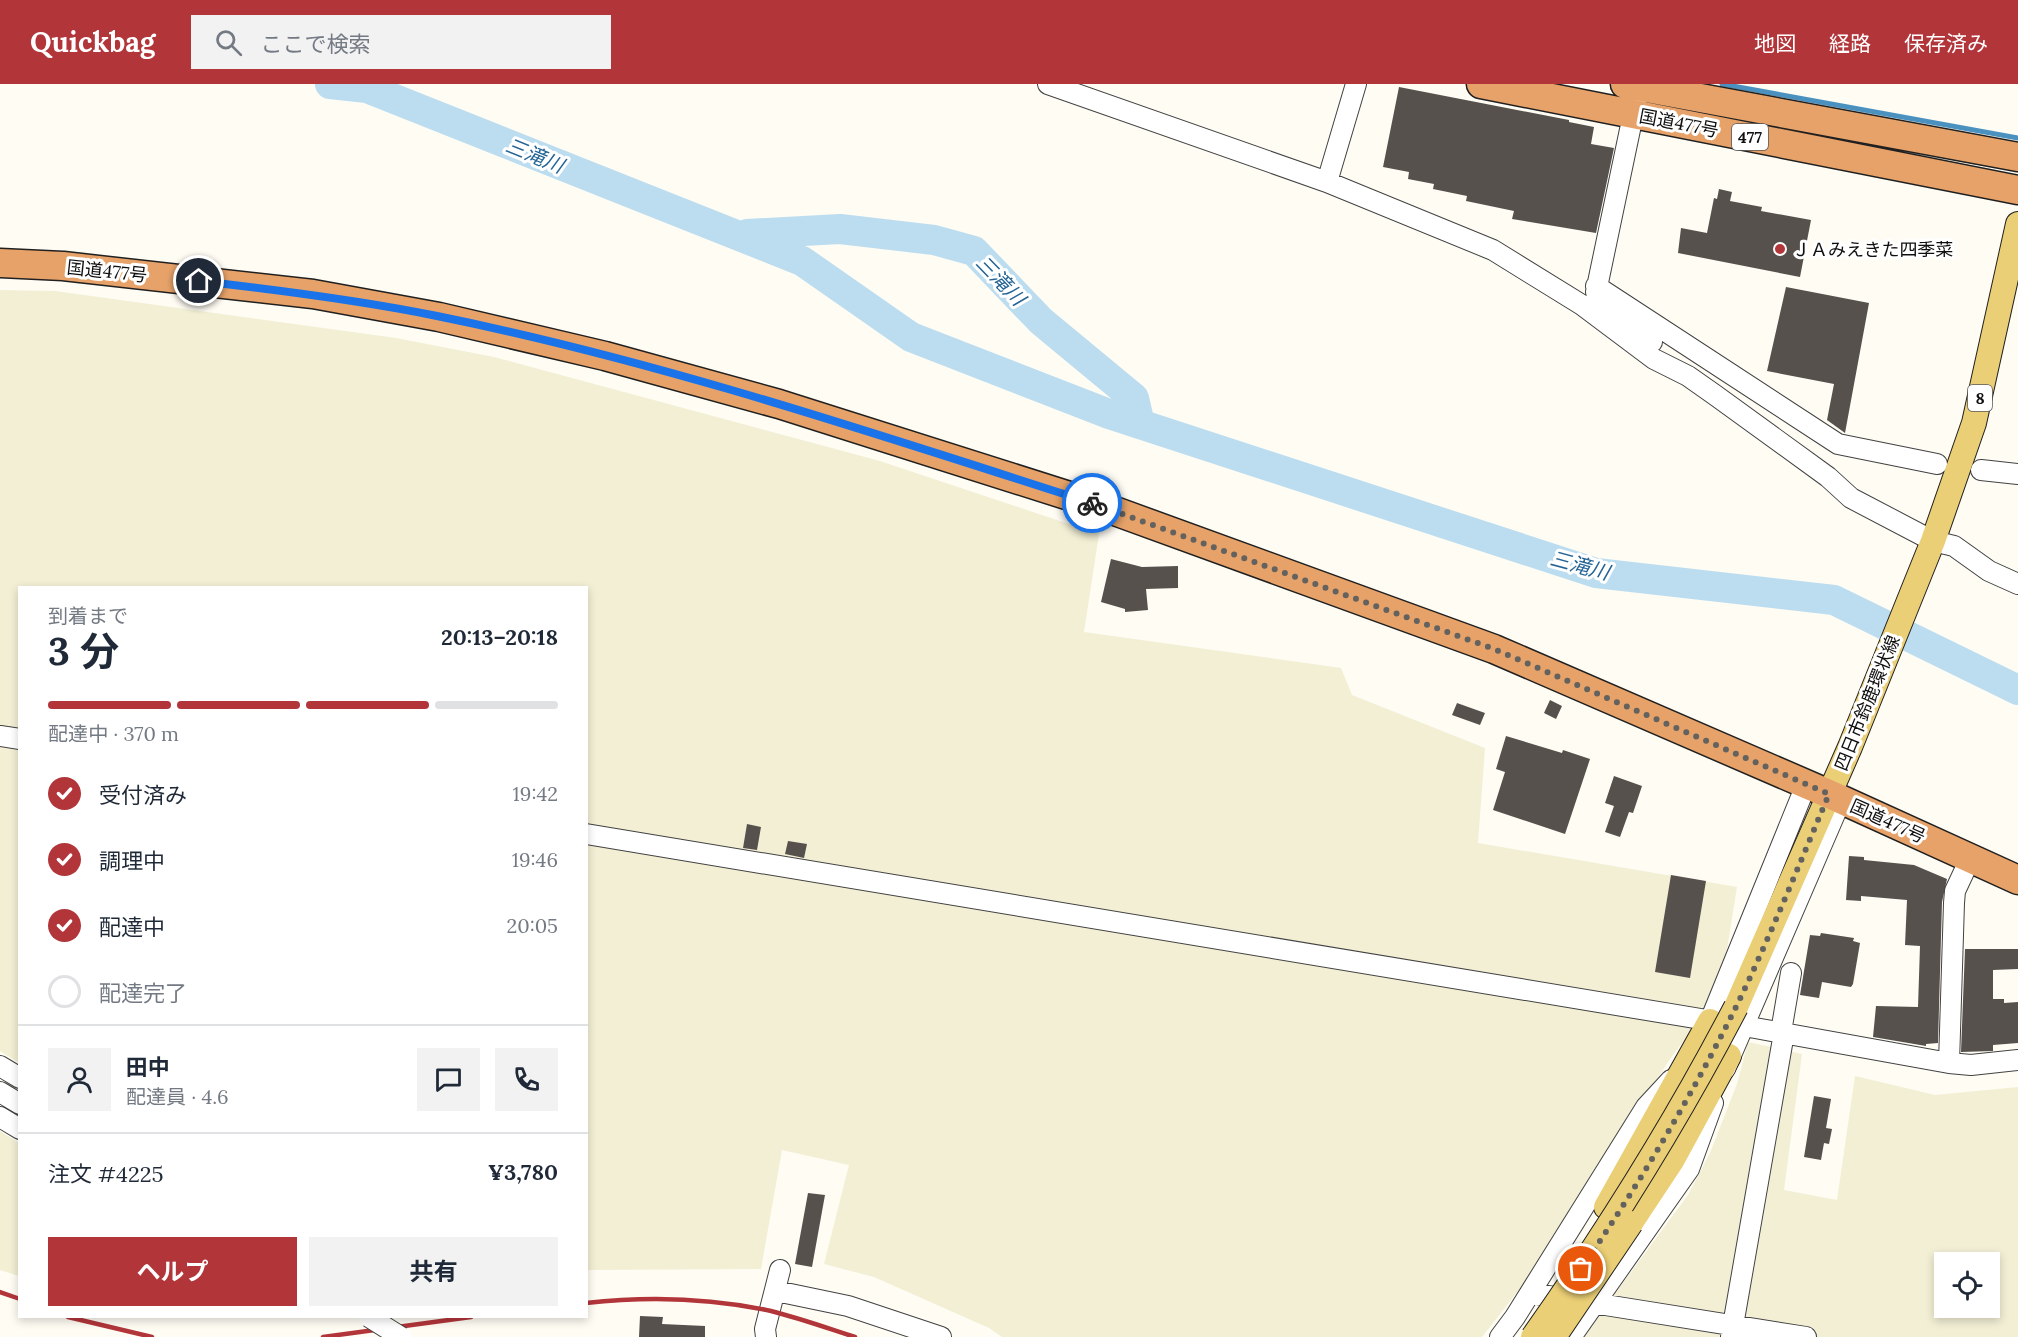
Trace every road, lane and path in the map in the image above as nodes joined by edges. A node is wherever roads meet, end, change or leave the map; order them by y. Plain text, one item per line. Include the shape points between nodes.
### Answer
1 (1048, 84) edge
2 (1356, 84) edge
3 (1482, 84) edge
4 (1634, 85) edge
5 (1634, 115) junction
6 (2018, 157) edge
7 (1327, 182) junction
8 (2018, 190) edge
9 (2018, 224) edge
10 (0, 263) edge
11 (1596, 286) junction
12 (1688, 376) junction
13 (1937, 464) dead end
14 (1982, 470) dead end
15 (2018, 474) edge
16 (1933, 541) junction
17 (2018, 584) edge
18 (0, 736) edge
19 (18, 739) edge
20 (1825, 793) junction
21 (588, 834) edge
22 (1970, 859) junction
23 (2018, 880) edge
24 (1791, 973) dead end
25 (1740, 1017) junction
26 (1710, 1021) junction
27 (1783, 1032) junction
28 (1729, 1056) junction
29 (2018, 1060) edge
30 (1949, 1063) junction
31 (0, 1066) edge
32 (1682, 1071) junction
33 (18, 1076) edge
34 (0, 1092) edge
35 (18, 1103) edge
36 (0, 1117) edge
37 (18, 1128) edge
38 (780, 1270) dead end
39 (776, 1291) junction
40 (1530, 1293) junction
41 (1596, 1304) junction
42 (371, 1318) edge
43 (1732, 1331) edge
44 (401, 1337) edge
45 (766, 1337) edge
46 (941, 1337) edge
47 (1500, 1337) edge
48 (1516, 1337) edge
49 (1533, 1337) edge
50 (1554, 1337) edge
51 (1571, 1337) edge
52 (1806, 1337) edge

1 - 7 street
2 - 7 street
3 - 5 highway, 国道477号 / 477
4 - 5 street
4 - 6 highway, 国道477号 / 477
5 - 8 highway, 国道477号 / 477
5 - 11 street
7 - 12 street via 1493,250 1582,305 1654,359
9 - 16 main road, 四日市鈴鹿環状線 / 8 via 1974,423
10 - 20 highway, 国道477号 via 63,266 313,294 439,316 779,404 1101,506 1483,645
11 - 12 street via 1596,292 1612,310
11 - 13 street via 1838,444
12 - 16 street via 1828,477 1851,498
14 - 15 street
16 - 17 street via 1954,546 1989,571
16 - 20 main road, 四日市鈴鹿環状線 / 8 via 1850,747
18 - 19 street
20 - 22 highway, 国道477号
20 - 25 main road, 四日市鈴鹿環状線 / 8
20 - 26 street
21 - 26 street
22 - 23 highway, 国道477号
22 - 30 street via 1955,891
24 - 27 street
25 - 26 street
25 - 27 street
25 - 28 street
25 - 49 main road, 四日市鈴鹿環状線 / 8, bridge via 1613,1221
26 - 32 main road
27 - 30 street
27 - 43 street
28 - 41 street via 1689,1169
28 - 50 main road, bridge via 1672,1161
29 - 30 street
31 - 33 street
32 - 40 street via 1646,1107
32 - 48 main road via 1605,1207
34 - 35 street
36 - 37 street
38 - 39 street
39 - 45 street
39 - 46 street via 848,1306
40 - 41 street
40 - 47 street
41 - 43 street
41 - 51 street
42 - 44 street, bridge
43 - 52 street

